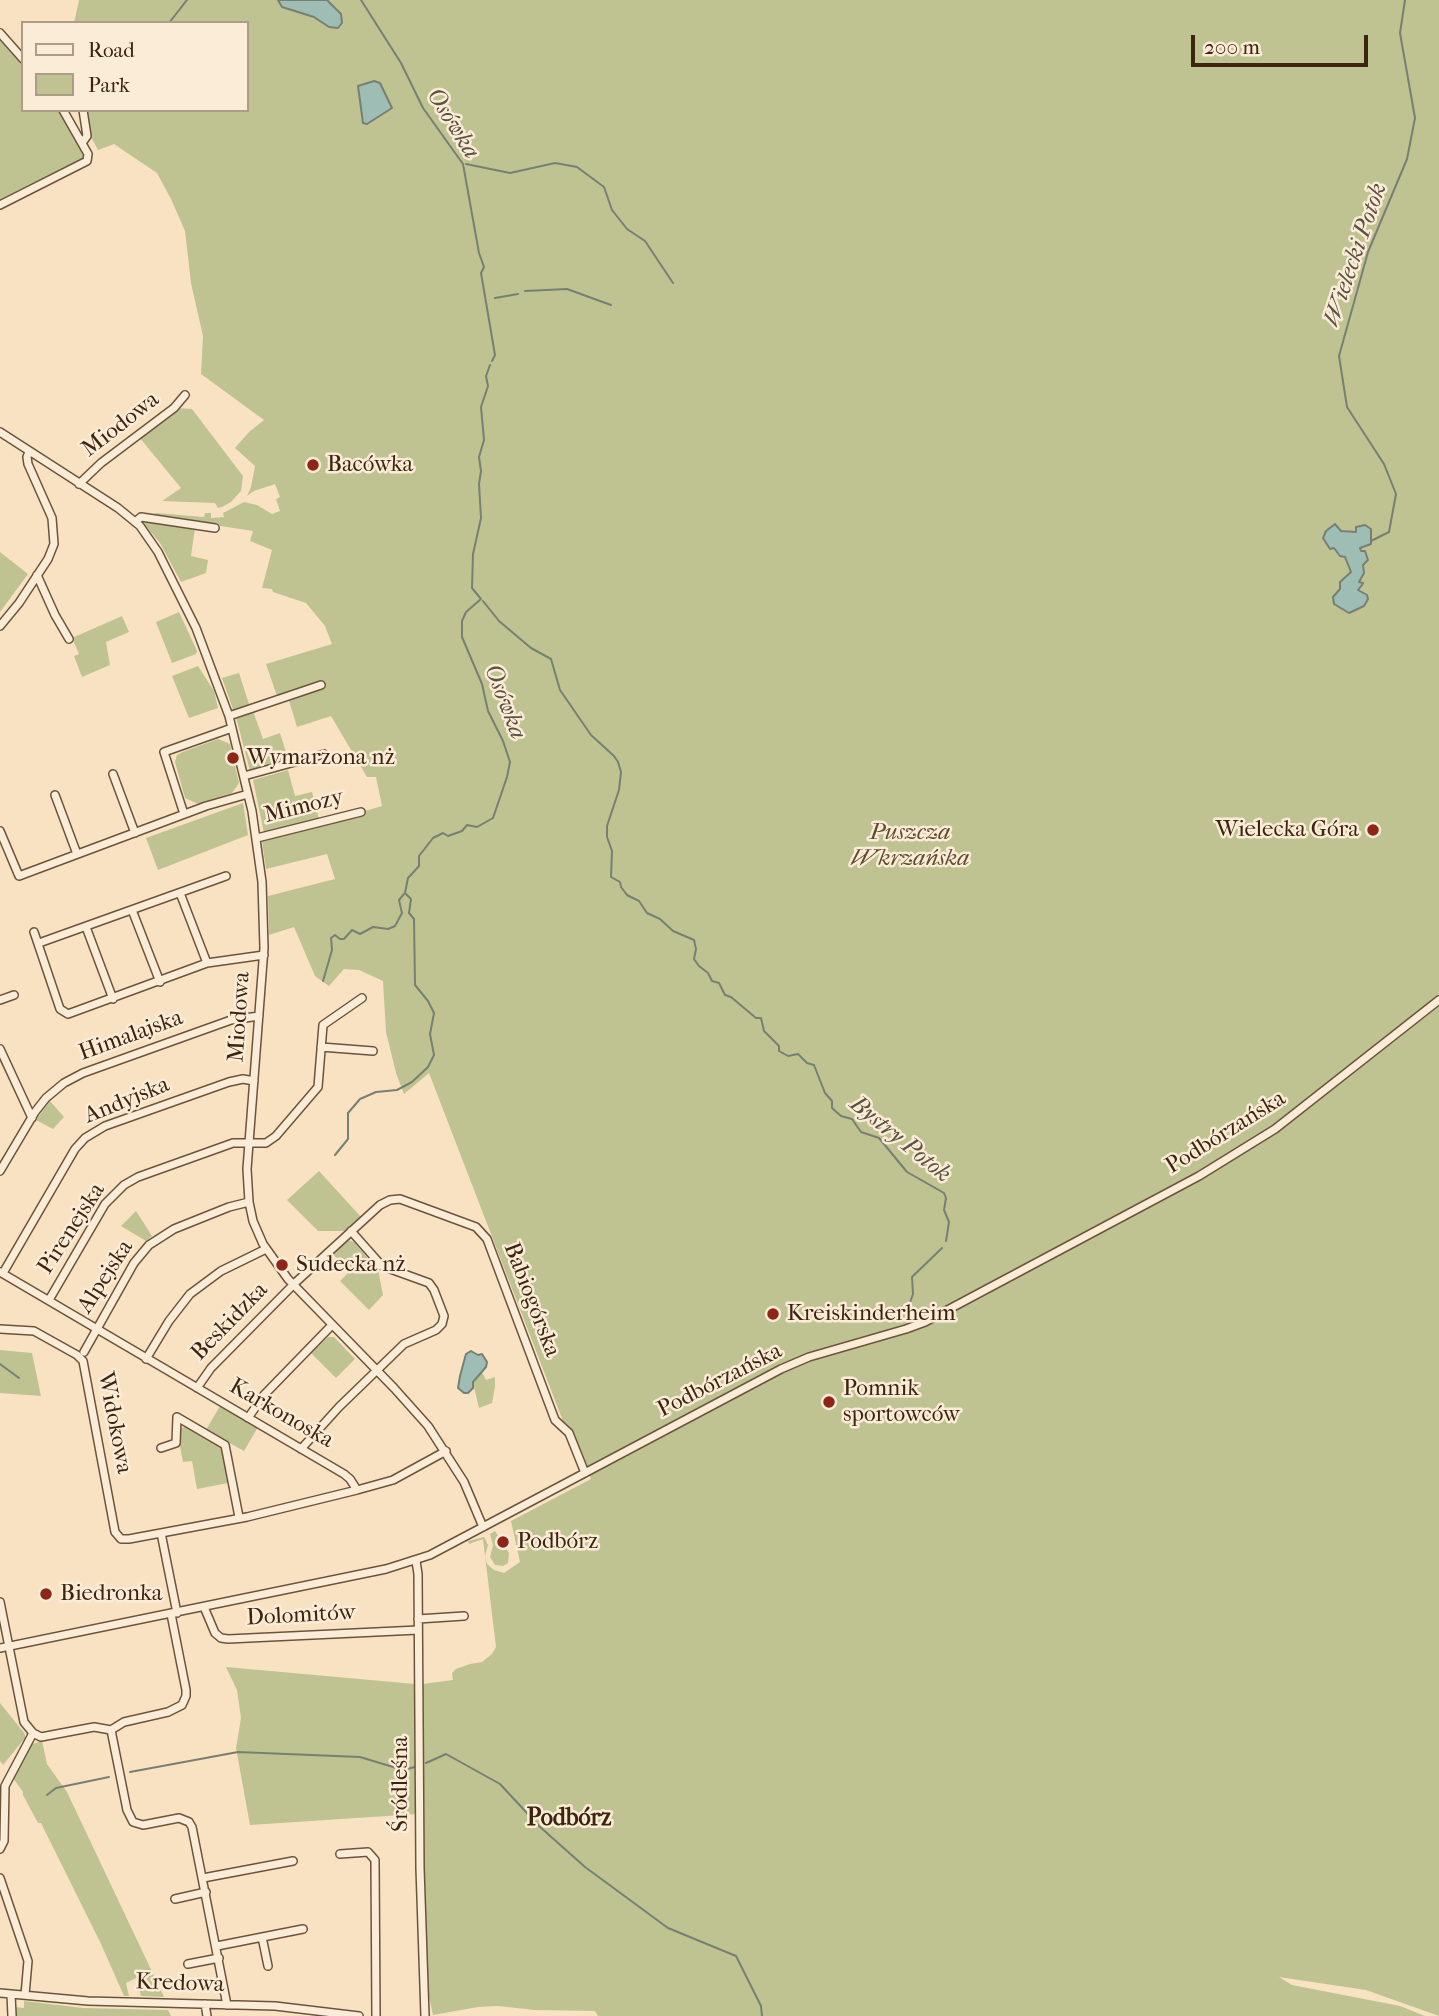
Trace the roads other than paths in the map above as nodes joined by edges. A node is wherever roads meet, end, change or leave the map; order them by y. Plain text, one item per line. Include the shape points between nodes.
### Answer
1 (0, 33) edge
2 (21, 57) edge
3 (64, 112) edge
4 (83, 112) edge
5 (82, 143) junction
6 (0, 205) edge
7 (186, 395) dead end
8 (0, 432) edge
9 (29, 452) junction
10 (79, 484) junction
11 (135, 522) junction
12 (215, 528) dead end
13 (37, 575) junction
14 (0, 626) edge
15 (69, 639) dead end
16 (321, 685) dead end
17 (229, 716) junction
18 (232, 728) junction
19 (324, 754) dead end
20 (113, 774) dead end
21 (244, 776) junction
22 (248, 794) junction
23 (55, 795) dead end
24 (361, 812) dead end
25 (184, 814) junction
26 (0, 831) edge
27 (135, 833) junction
28 (257, 838) junction
29 (77, 854) junction
30 (226, 876) dead end
31 (180, 893) junction
32 (132, 910) junction
33 (86, 927) junction
34 (34, 932) dead end
35 (39, 943) junction
36 (264, 955) junction
37 (207, 963) junction
38 (160, 982) junction
39 (14, 995) dead end
40 (362, 998) dead end
41 (113, 999) junction
42 (0, 1000) edge
43 (1439, 1000) edge
44 (259, 1017) junction
45 (321, 1047) junction
46 (0, 1049) edge
47 (373, 1051) dead end
48 (254, 1081) junction
49 (32, 1118) junction
50 (249, 1142) junction
51 (0, 1171) edge
52 (249, 1202) junction
53 (351, 1231) junction
54 (266, 1249) junction
55 (1, 1272) edge
56 (293, 1285) junction
57 (49, 1300) junction
58 (332, 1325) junction
59 (0, 1329) edge
60 (95, 1329) junction
61 (84, 1352) dead end
62 (146, 1359) junction
63 (376, 1370) junction
64 (197, 1388) junction
65 (248, 1418) junction
66 (161, 1448) dead end
67 (301, 1449) junction
68 (446, 1451) junction
69 (585, 1473) junction
70 (357, 1490) junction
71 (239, 1517) junction
72 (484, 1527) junction
73 (161, 1533) junction
74 (416, 1561) junction
75 (0, 1602) edge
76 (204, 1608) junction
77 (174, 1614) junction
78 (464, 1616) dead end
79 (418, 1619) junction
80 (418, 1630) junction
81 (9, 1646) junction
82 (0, 1648) edge
83 (111, 1730) junction
84 (33, 1733) junction
85 (0, 1849) edge
86 (340, 1854) dead end
87 (293, 1861) dead end
88 (0, 1878) edge
89 (203, 1878) junction
90 (206, 1892) junction
91 (175, 1899) dead end
92 (303, 1929) dead end
93 (262, 1937) junction
94 (217, 1946) junction
95 (219, 1958) junction
96 (188, 1964) dead end
97 (268, 1966) dead end
98 (0, 1993) edge
99 (11, 1994) junction
100 (25, 1995) junction
101 (205, 2004) junction
102 (227, 2004) junction
103 (12, 2016) edge
104 (207, 2016) edge
105 (359, 2016) edge
106 (376, 2016) edge
107 (425, 2016) edge

1 - 2 street
3 - 5 street
4 - 5 street via 87,136
5 - 6 street via 85,162
7 - 10 street, Miodowa
8 - 9 street, Miodowa
9 - 10 street, Miodowa
9 - 13 street via 29,464 55,529 53,548
10 - 11 street, Miodowa
11 - 12 street via 141,517
11 - 17 street, Miodowa via 155,547 190,614
13 - 14 street
13 - 15 street
16 - 17 street via 313,692
17 - 18 street, Miodowa
18 - 21 street, Miodowa
18 - 25 street via 164,751
19 - 21 street
20 - 27 street
21 - 22 street, Miodowa
22 - 25 street
22 - 28 street, Miodowa
23 - 29 street
24 - 28 street, Mimozy
25 - 27 street
26 - 29 street via 19,876
27 - 29 street
28 - 36 street, Miodowa
30 - 31 street
31 - 32 street
31 - 37 street
32 - 33 street
32 - 38 street
33 - 35 street
33 - 41 street
34 - 35 street
35 - 41 street via 64,1013
36 - 37 street
36 - 44 street, Miodowa
37 - 38 street
38 - 41 street
39 - 42 street
40 - 45 street, Pirenejska via 323,1025
43 - 69 street, Podbórzańska via 1275,1129 1199,1176 940,1315 790,1365
44 - 48 street, Miodowa
44 - 49 street, Himalajska via 231,1020 83,1073 51,1093
45 - 47 street
45 - 50 street, Pirenejska via 317,1090 272,1140
46 - 49 street
48 - 50 street, Miodowa
48 - 55 street, Andyjska via 229,1082 105,1126 85,1138
49 - 51 street, Himalajska
50 - 52 street, Miodowa
50 - 57 street, Pirenejska via 184,1160 118,1189
52 - 54 street, Miodowa
52 - 60 street, Alpejska via 174,1229 154,1241 134,1263
53 - 56 street, Babiogórska
53 - 63 street via 382,1266 429,1283 444,1316 436,1330 406,1342
53 - 69 street, Babiogórska via 380,1205 395,1199 466,1222 482,1232 555,1420 569,1433
54 - 56 street, Miodowa
54 - 62 street via 221,1271 190,1294
55 - 57 street
56 - 58 street, Miodowa
56 - 64 street, Beskidzka
57 - 60 street
58 - 63 street, Miodowa
58 - 65 street via 264,1395
59 - 73 street, Widokowa via 34,1331 80,1358 115,1532 126,1540
60 - 61 street, Alpejska
60 - 62 street, Karkonoska
62 - 64 street, Karkonoska
63 - 67 street
63 - 68 street, Miodowa
64 - 65 street, Karkonoska
65 - 67 street, Karkonoska
66 - 71 street via 176,1443 177,1417 226,1446
67 - 70 street, Karkonoska via 344,1474
68 - 70 street via 393,1480
68 - 72 street, Miodowa
69 - 72 street, Podbórzańska
70 - 71 street, Widokowa
71 - 73 street, Widokowa
72 - 74 street, Podbórzańska
73 - 77 street
74 - 76 street, Podbórzańska
74 - 79 street, Śródleśna
75 - 81 street
76 - 77 street, Podbórzańska
76 - 80 street, Dolomitów via 215,1633 228,1639
77 - 81 street, Podbórzańska
77 - 83 street via 184,1700 173,1711 124,1722
78 - 79 street
79 - 80 street, Śródleśna
80 - 107 street, Śródleśna
81 - 82 street, Podbórzańska
81 - 84 street via 24,1723
83 - 84 street via 94,1727 47,1737
83 - 89 street via 129,1817 143,1825 178,1818 189,1822
84 - 85 street via 5,1786
86 - 106 street via 368,1852 374,1860
87 - 89 street
88 - 100 street via 27,1961
89 - 90 street
90 - 91 street
90 - 94 street
92 - 93 street
93 - 94 street
93 - 97 street
94 - 95 street
95 - 96 street
95 - 102 street
98 - 99 street, Kredowa
99 - 100 street, Kredowa
99 - 103 street
100 - 101 street, Kredowa
101 - 102 street, Kredowa
101 - 104 street
102 - 105 street, Kredowa

